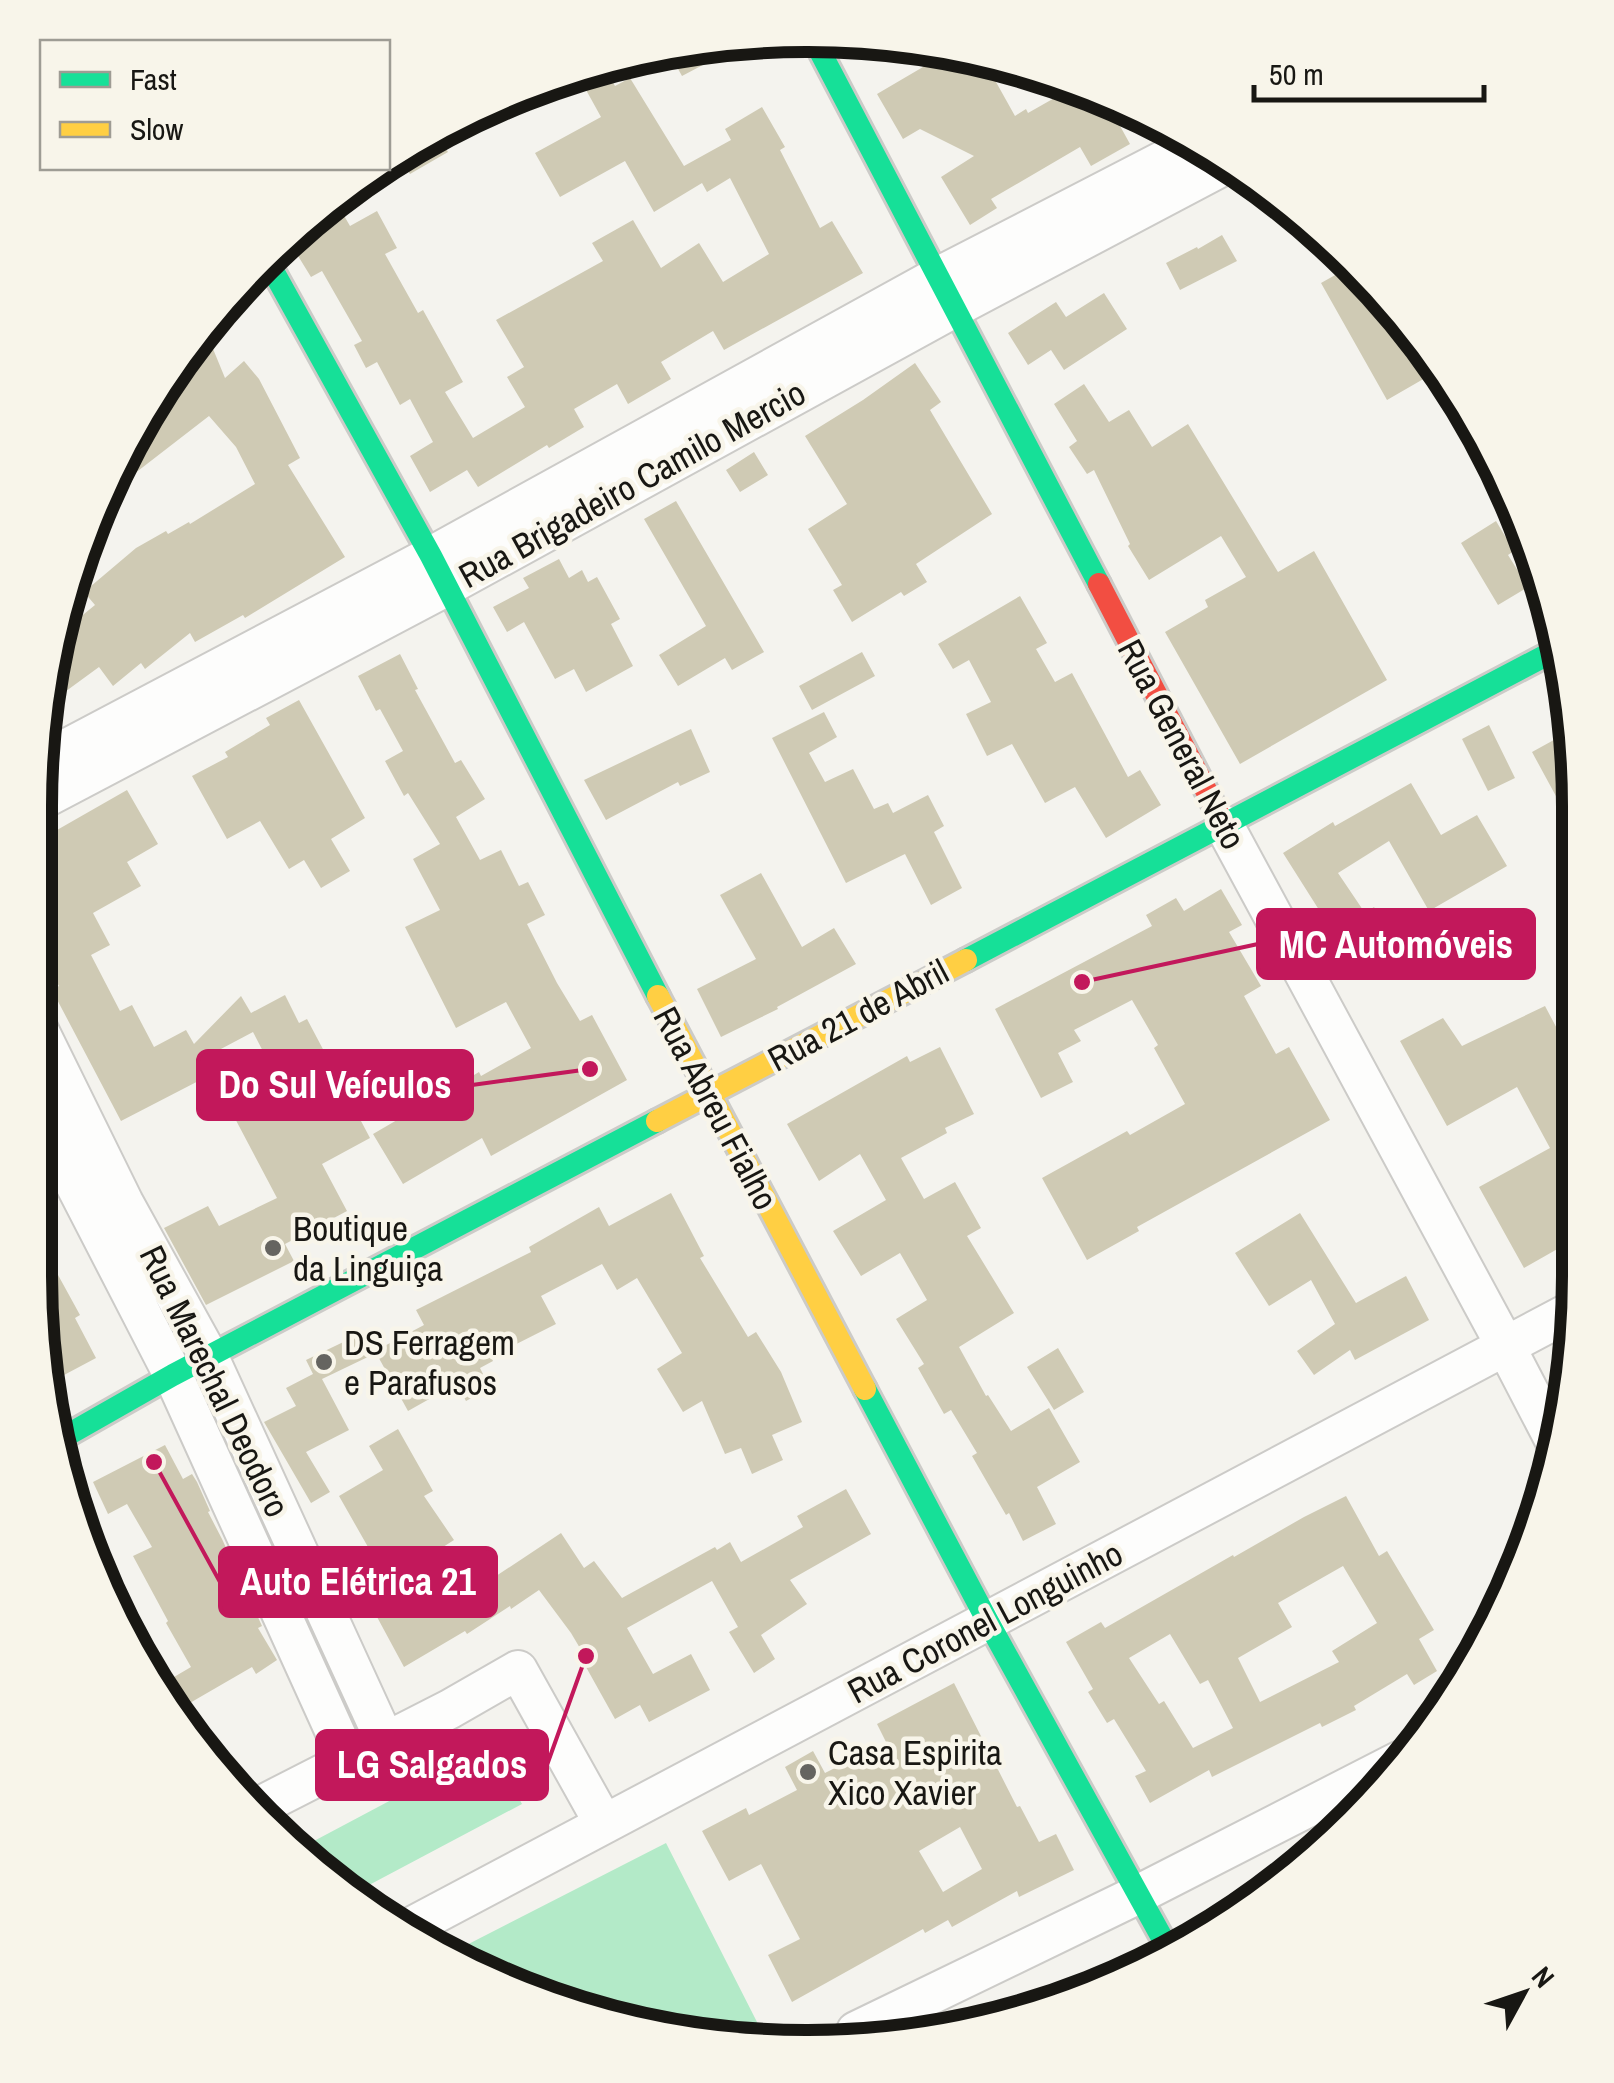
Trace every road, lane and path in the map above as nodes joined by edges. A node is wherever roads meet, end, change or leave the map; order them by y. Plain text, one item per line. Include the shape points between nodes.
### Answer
1 (821, 53) edge
2 (1179, 164) edge
3 (274, 272) edge
4 (947, 292) junction
5 (438, 571) junction
6 (1546, 655) edge
7 (218, 688) junction
8 (54, 756) edge
9 (53, 793) edge
10 (1224, 825) junction
11 (52, 1066) edge
12 (708, 1094) junction
13 (52, 1132) edge
14 (108, 1212) junction
15 (1560, 1317) edge
16 (1506, 1347) junction
17 (210, 1357) junction
18 (173, 1375) junction
19 (1547, 1425) edge
20 (69, 1434) edge
21 (987, 1620) junction
22 (385, 1742) junction
23 (349, 1762) junction
24 (1373, 1775) edge
25 (267, 1803) edge
26 (604, 1824) junction
27 (1140, 1894) junction
28 (419, 1922) edge
29 (1164, 1940) edge
30 (861, 2028) edge

1 - 4 street, Rua General Neto
2 - 4 street, Rua Brigadeiro Camilo Mercio
3 - 5 street, Rua Abreu Fialho
4 - 5 street, Rua Brigadeiro Camilo Mercio
4 - 10 street, Rua General Neto
5 - 7 street, Rua Brigadeiro Camilo Mercio
5 - 12 street, Rua Abreu Fialho
6 - 10 street, Rua 21 de Abril
7 - 8 street, Rua Brigadeiro Camilo Mercio
7 - 9 street, Rua Brigadeiro Camilo Mercio
10 - 12 street, Rua 21 de Abril
10 - 16 street, Rua General Neto
11 - 14 street, Rua Marechal Deodoro
12 - 17 street, Rua 21 de Abril
12 - 21 street, Rua Abreu Fialho
13 - 14 street, Rua Marechal Deodoro
14 - 17 street, Rua Marechal Deodoro
14 - 18 street, Rua Marechal Deodoro
15 - 16 street, Rua Coronel Longuinho
16 - 19 street, Rua General Neto
16 - 21 street, Rua Coronel Longuinho
17 - 18 street, Rua 21 de Abril
17 - 22 street, Rua Marechal Deodoro
18 - 20 street, Rua 21 de Abril
18 - 23 street, Rua Marechal Deodoro
21 - 26 street, Rua Coronel Longuinho
21 - 27 street, Rua Abreu Fialho
22 - 23 street
22 - 26 street via 518,1670
23 - 25 street
24 - 27 street
26 - 28 street, Rua Coronel Longuinho
27 - 29 street, Rua Abreu Fialho
27 - 30 street

